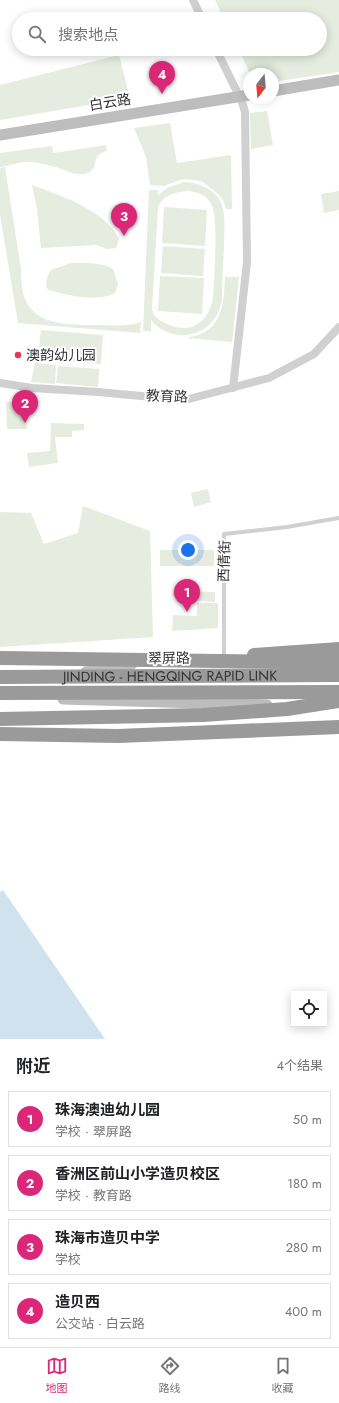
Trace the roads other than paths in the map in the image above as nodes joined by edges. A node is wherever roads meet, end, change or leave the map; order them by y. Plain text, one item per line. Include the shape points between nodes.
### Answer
1 (193, 0) edge
2 (199, 12) edge
3 (220, 56) edge
4 (339, 80) edge
5 (279, 90) edge
6 (243, 93) edge
7 (243, 95) edge
8 (244, 104) edge
9 (0, 135) edge
10 (339, 327) edge
11 (0, 383) edge
12 (233, 388) junction
13 (339, 518) edge
14 (339, 649) edge
15 (224, 656) junction
16 (180, 657) joint
17 (0, 658) edge
18 (339, 662) edge
19 (339, 670) edge
20 (72, 674) junction
21 (339, 675) edge
22 (0, 676) edge
23 (339, 692) edge
24 (0, 693) edge
25 (0, 698) edge
26 (339, 701) edge
27 (339, 707) edge
28 (0, 719) edge
29 (339, 728) edge
30 (0, 734) edge

1 - 2 street
3 - 6 street
4 - 5 main road
7 - 9 main road, 白云路
8 - 12 street via 247,262
10 - 12 street, 教育路 via 314,354 269,378
11 - 12 street, 教育路 via 32,388 185,400
13 - 15 lane, 西倩街 via 224,534
14 - 15 highway
15 - 16 highway
16 - 20 main road
17 - 18 highway, bridge
19 - 20 main road, 翠屏路
20 - 22 main road, 翠屏路
21 - 22 highway, JINDING - HENGQING RAPID LINK
23 - 24 highway, JINDING - HENGQING RAPID LINK
25 - 27 main road
26 - 28 highway, bridge via 287,709 203,715
29 - 30 highway via 118,736

